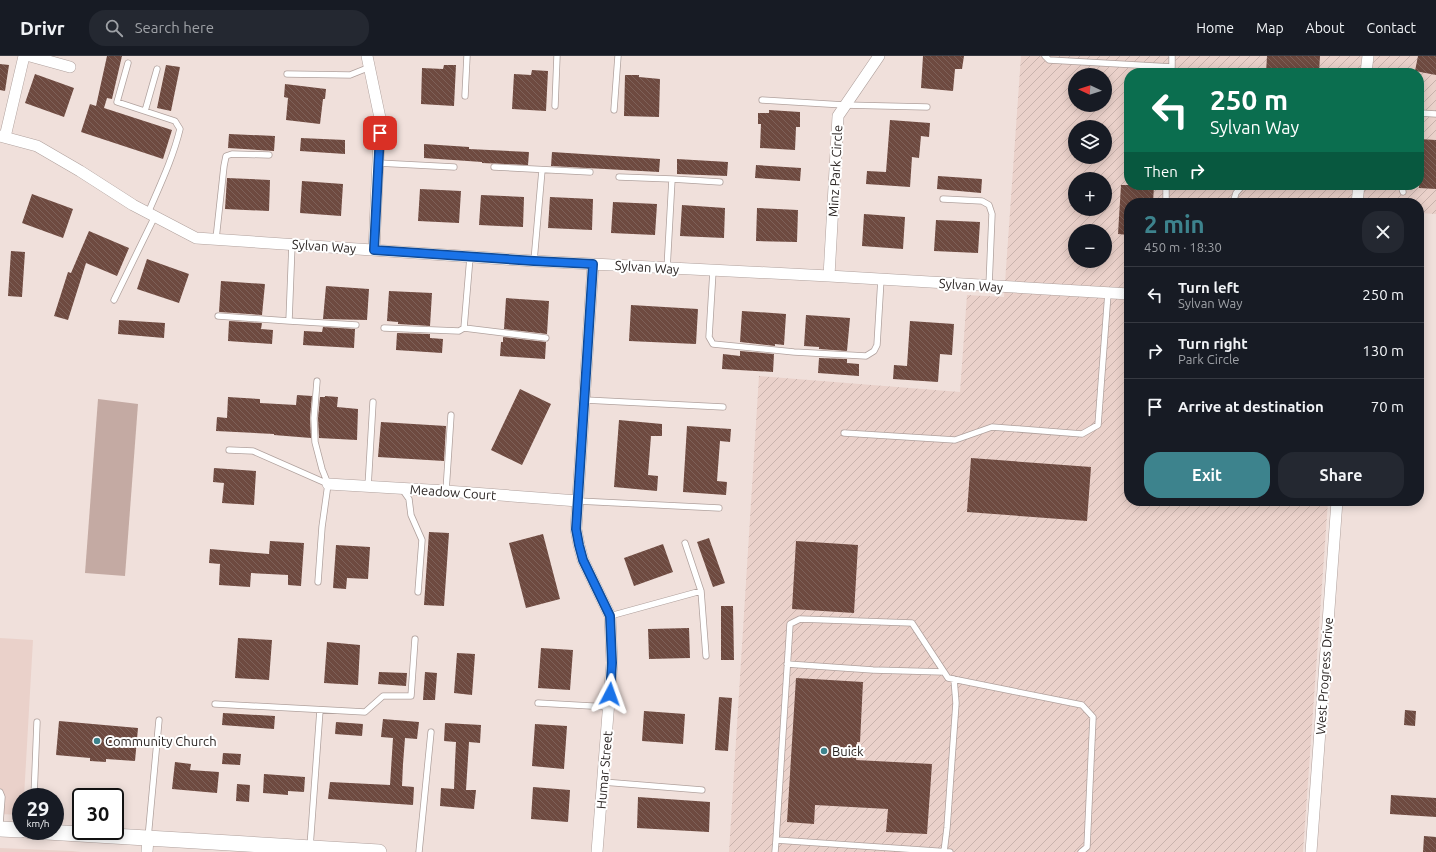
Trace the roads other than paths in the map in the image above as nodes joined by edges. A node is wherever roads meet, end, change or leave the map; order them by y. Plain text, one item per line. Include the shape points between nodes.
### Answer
1 (24, 56) edge
2 (30, 56) edge
3 (367, 56) edge
4 (467, 56) edge
5 (557, 56) edge
6 (618, 56) edge
7 (879, 56) edge
8 (1045, 56) edge
9 (1172, 56) edge
10 (1368, 56) edge
11 (128, 63) dead end
12 (70, 67) dead end
13 (370, 67) junction
14 (1367, 68) edge
15 (157, 69) dead end
16 (287, 74) dead end
17 (465, 96) dead end
18 (762, 100) dead end
19 (844, 105) junction
20 (555, 106) dead end
21 (927, 107) dead end
22 (614, 110) dead end
23 (145, 111) junction
24 (1424, 113) edge
25 (1436, 114) edge
26 (2, 136) edge
27 (269, 155) dead end
28 (378, 163) junction
29 (454, 168) dead end
30 (494, 168) dead end
31 (542, 170) junction
32 (590, 172) dead end
33 (619, 177) dead end
34 (672, 179) junction
35 (720, 182) dead end
36 (943, 199) dead end
37 (151, 214) junction
38 (216, 239) junction
39 (292, 244) junction
40 (374, 250) junction
41 (470, 257) junction
42 (534, 261) junction
43 (593, 264) junction
44 (667, 269) junction
45 (713, 271) junction
46 (830, 276) junction
47 (881, 279) junction
48 (989, 286) junction
49 (1108, 293) junction
50 (1124, 294) edge
51 (114, 300) dead end
52 (218, 316) dead end
53 (289, 321) junction
54 (356, 325) dead end
55 (384, 328) dead end
56 (464, 328) junction
57 (546, 338) dead end
58 (317, 380) dead end
59 (585, 400) junction
60 (373, 402) dead end
61 (723, 408) dead end
62 (451, 415) dead end
63 (844, 433) dead end
64 (229, 450) dead end
65 (328, 484) junction
66 (368, 487) junction
67 (402, 488) junction
68 (446, 491) junction
69 (578, 501) junction
70 (1337, 506) edge
71 (719, 508) dead end
72 (685, 543) dead end
73 (318, 582) dead end
74 (701, 591) junction
75 (418, 592) dead end
76 (610, 616) junction
77 (415, 639) dead end
78 (706, 656) dead end
79 (788, 664) junction
80 (944, 672) junction
81 (954, 679) junction
82 (538, 703) dead end
83 (215, 704) dead end
84 (609, 708) junction
85 (320, 710) junction
86 (159, 720) dead end
87 (38, 722) dead end
88 (431, 732) dead end
89 (603, 782) junction
90 (34, 788) edge
91 (702, 790) dead end
92 (0, 792) edge
93 (0, 824) edge
94 (0, 829) edge
95 (12, 830) edge
96 (64, 835) edge
97 (776, 840) junction
98 (148, 845) edge
99 (310, 848) junction
100 (291, 849) edge
101 (336, 851) edge
102 (370, 852) edge
103 (419, 852) edge
104 (597, 852) edge
105 (775, 852) edge
106 (944, 852) edge
107 (950, 852) edge
108 (1081, 852) edge
109 (1311, 852) edge

1 - 26 street
2 - 12 street
3 - 13 street
4 - 17 lane
5 - 20 lane
6 - 22 lane
7 - 19 street, Minz Park Circle
8 - 9 lane via 1049,60 1172,66
10 - 14 street
11 - 23 lane via 117,102
13 - 16 lane via 350,75
13 - 28 street via 380,118
15 - 23 lane
18 - 19 lane
19 - 21 lane
19 - 46 street, Minz Park Circle via 838,116
23 - 37 lane via 175,121 180,129 176,147
24 - 25 lane
26 - 37 street, Sylvan Way via 36,146
27 - 38 lane via 226,156
28 - 29 lane
28 - 40 street
30 - 31 lane
31 - 32 lane
31 - 42 lane
33 - 34 lane
34 - 35 lane
34 - 44 lane
36 - 48 lane via 982,202 989,205 992,214
37 - 38 street, Sylvan Way via 196,238
37 - 51 lane
38 - 39 street, Sylvan Way
39 - 40 street, Sylvan Way
39 - 53 lane
40 - 41 street, Sylvan Way
41 - 42 street, Sylvan Way
41 - 56 lane
42 - 43 street, Sylvan Way
43 - 44 street, Sylvan Way
43 - 59 street, Humar Street
44 - 45 street, Sylvan Way
45 - 46 street, Sylvan Way
45 - 47 lane via 709,337 713,344 866,356 874,351 877,345
46 - 47 street, Sylvan Way
47 - 48 street, Sylvan Way
48 - 49 street, Sylvan Way
49 - 50 street, Sylvan Way
49 - 63 lane via 1098,425 1082,434 992,426 955,440
52 - 53 lane
53 - 54 lane
55 - 56 lane via 459,331
56 - 57 lane
58 - 65 lane via 315,442
59 - 61 lane
59 - 69 street, Humar Street
60 - 66 lane
62 - 68 lane
64 - 65 lane via 253,451
65 - 66 street, Meadow Court
65 - 73 lane
66 - 67 street, Meadow Court
67 - 68 street, Meadow Court
67 - 75 lane via 409,499 411,515 422,540
68 - 69 street, Meadow Court
69 - 71 lane
69 - 76 street, Humar Street via 576,529 583,560
70 - 109 street, West Progress Drive
72 - 74 lane
74 - 76 lane
74 - 78 lane
76 - 84 street, Humar Street via 612,663
77 - 85 lane via 411,696 383,696 365,712
79 - 80 lane
79 - 80 lane via 790,624 800,619 912,623
79 - 97 lane
80 - 81 lane via 948,678
81 - 106 lane via 956,702 948,828
81 - 108 lane via 1082,705 1093,718 1087,847
82 - 84 lane
83 - 85 lane
84 - 89 street, Humar Street
85 - 99 lane
86 - 98 lane
87 - 90 lane
88 - 103 lane
89 - 91 lane
89 - 104 street, Humar Street
92 - 93 lane
94 - 95 main road
96 - 98 main road
97 - 105 lane
97 - 106 lane
98 - 100 main road
99 - 100 main road
99 - 101 main road
101 - 102 main road
106 - 107 lane

